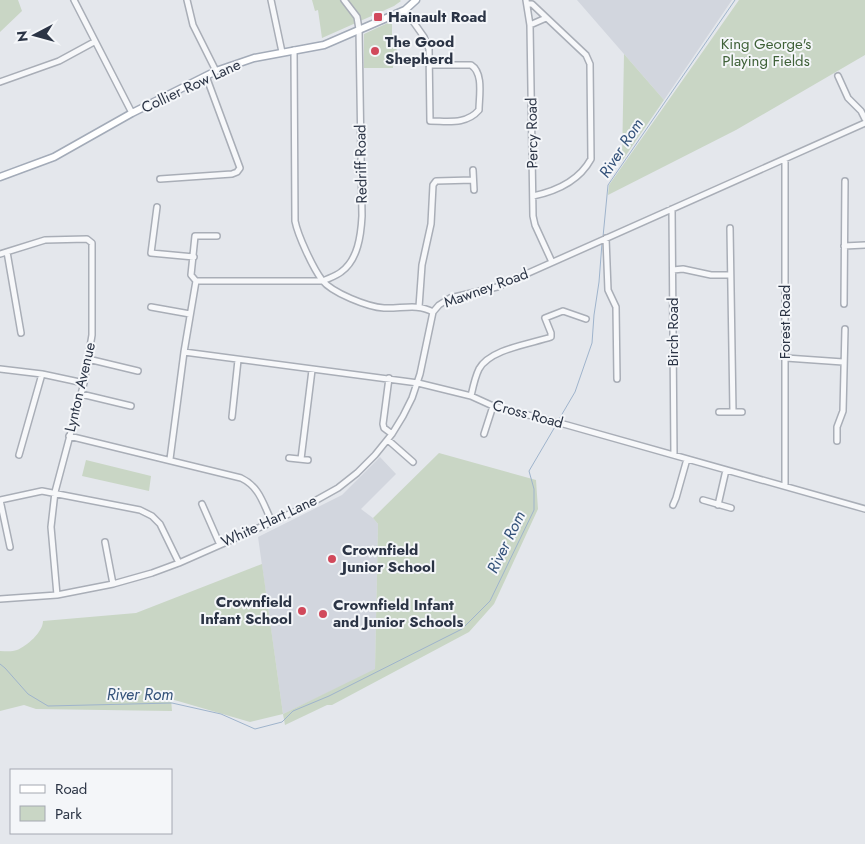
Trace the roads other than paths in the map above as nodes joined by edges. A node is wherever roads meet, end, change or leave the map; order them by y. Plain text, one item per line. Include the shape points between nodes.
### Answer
1 (74, 0) edge
2 (187, 0) edge
3 (271, 0) edge
4 (344, 0) edge
5 (416, 0) edge
6 (526, 2) edge
7 (405, 10) junction
8 (546, 18) junction
9 (530, 25) junction
10 (359, 29) junction
11 (94, 42) junction
12 (294, 50) junction
13 (282, 52) junction
14 (430, 64) junction
15 (216, 71) junction
16 (206, 76) junction
17 (841, 79) dead end
18 (0, 82) edge
19 (132, 113) junction
20 (865, 119) edge
21 (865, 123) edge
22 (785, 159) junction
23 (473, 170) dead end
24 (0, 177) edge
25 (160, 180) dead end
26 (473, 180) junction
27 (845, 181) dead end
28 (474, 190) dead end
29 (533, 196) junction
30 (157, 207) dead end
31 (672, 209) junction
32 (730, 228) dead end
33 (217, 236) dead end
34 (603, 240) junction
35 (865, 245) edge
36 (844, 246) junction
37 (7, 252) junction
38 (0, 254) edge
39 (194, 257) junction
40 (552, 262) junction
41 (673, 270) junction
42 (730, 275) junction
43 (196, 281) junction
44 (323, 281) junction
45 (844, 304) dead end
46 (151, 307) dead end
47 (419, 307) junction
48 (433, 312) junction
49 (190, 314) junction
50 (586, 319) dead end
51 (845, 330) dead end
52 (21, 333) dead end
53 (184, 352) junction
54 (786, 358) junction
55 (88, 359) junction
56 (238, 360) junction
57 (843, 362) junction
58 (0, 369) edge
59 (312, 370) junction
60 (138, 371) dead end
61 (42, 374) junction
62 (389, 378) junction
63 (617, 380) dead end
64 (84, 383) junction
65 (418, 383) junction
66 (80, 394) junction
67 (471, 396) junction
68 (131, 406) dead end
69 (493, 406) junction
70 (719, 412) dead end
71 (733, 412) junction
72 (742, 412) dead end
73 (232, 417) dead end
74 (392, 434) junction
75 (484, 434) dead end
76 (69, 436) junction
77 (388, 440) junction
78 (837, 441) dead end
79 (19, 455) dead end
80 (674, 455) junction
81 (289, 458) dead end
82 (170, 459) junction
83 (301, 459) junction
84 (687, 459) junction
85 (308, 460) dead end
86 (414, 462) dead end
87 (726, 470) junction
88 (785, 486) junction
89 (55, 492) junction
90 (0, 500) edge
91 (703, 500) dead end
92 (202, 504) dead end
93 (673, 505) dead end
94 (718, 505) junction
95 (731, 508) dead end
96 (865, 508) edge
97 (272, 522) junction
98 (104, 542) dead end
99 (220, 545) junction
100 (10, 547) dead end
101 (179, 563) junction
102 (113, 584) junction
103 (57, 595) junction
104 (0, 599) edge

1 - 11 street
2 - 15 street via 193,25
3 - 13 street
4 - 10 street via 357,17
5 - 7 main road, Collier Row Lane
6 - 8 street
6 - 9 street, Percy Road
7 - 10 main road, Collier Row Lane
7 - 14 street via 429,49
8 - 9 street
8 - 29 street via 586,56 590,64 591,158 576,179
9 - 29 street, Percy Road
10 - 12 main road, Collier Row Lane via 324,45
10 - 44 street, Redriff Road via 361,231 350,262 341,272
11 - 18 street via 59,61
11 - 19 street
12 - 13 main road, Collier Row Lane
12 - 44 street, Mawney Road via 295,221
13 - 15 main road, Collier Row Lane
14 - 14 street via 430,121 464,121 473,117 479,110 476,68 471,65
15 - 16 main road, Collier Row Lane
16 - 19 main road, Collier Row Lane
16 - 25 street via 240,168 232,174
17 - 20 street via 848,98
19 - 24 main road, Collier Row Lane via 54,157
21 - 22 street, Mawney Road
22 - 31 street, Mawney Road
22 - 54 street, Forest Road
23 - 26 street
26 - 28 street
26 - 47 street via 436,181 432,185 431,224 422,265
27 - 36 street
29 - 40 street, Percy Road via 535,225
30 - 39 street via 151,253
31 - 34 street, Mawney Road
31 - 41 street, Birch Road
32 - 42 street
33 - 39 street via 195,236
34 - 40 street, Mawney Road
34 - 63 street via 608,290 616,307
35 - 36 street
36 - 45 street
37 - 38 street, Lynton Avenue
37 - 52 street
37 - 55 street, Lynton Avenue via 45,240 91,241 92,335
39 - 43 street via 191,275
40 - 48 street, Mawney Road via 497,287 450,298
41 - 42 street
41 - 80 street, Birch Road
42 - 71 street
43 - 44 street
43 - 49 street
44 - 47 street, Mawney Road via 350,300 382,308
46 - 49 street
47 - 48 street, Mawney Road
48 - 65 street, White Hart Lane
49 - 53 street
50 - 67 street via 563,312 545,318 550,337 485,360
51 - 57 street
53 - 56 street, Cross Road
53 - 82 street
54 - 57 street
54 - 88 street, Forest Road
55 - 60 street
55 - 64 street, Lynton Avenue
56 - 59 street, Cross Road
56 - 73 street
57 - 78 street via 843,412 837,427
58 - 61 street
59 - 62 street, Cross Road
59 - 83 street
61 - 64 street
61 - 79 street
62 - 65 street, Cross Road
62 - 74 street via 383,424
64 - 66 street, Lynton Avenue
65 - 67 street, Cross Road
65 - 74 street, White Hart Lane
66 - 68 street
66 - 76 street, Lynton Avenue
67 - 69 street, Cross Road
69 - 75 street
69 - 80 street, Cross Road
70 - 71 street
71 - 72 street
74 - 77 street, White Hart Lane
76 - 82 street
76 - 89 street, Lynton Avenue
77 - 86 street
77 - 97 street, White Hart Lane via 358,473 339,487
80 - 84 street, Cross Road
81 - 83 street
82 - 97 street via 247,481 257,490
83 - 85 street
84 - 87 street, Cross Road
84 - 93 street
87 - 88 street, Cross Road
87 - 94 street
88 - 96 street, Cross Road
89 - 90 street via 42,491
89 - 101 street via 140,510 152,516 160,524
89 - 103 street, Lynton Avenue via 51,527
90 - 100 street
91 - 94 street
92 - 99 street
94 - 95 street
97 - 99 street, White Hart Lane
98 - 102 street
99 - 101 street, White Hart Lane
101 - 102 street, White Hart Lane
102 - 103 street, White Hart Lane
103 - 104 street, White Hart Lane

